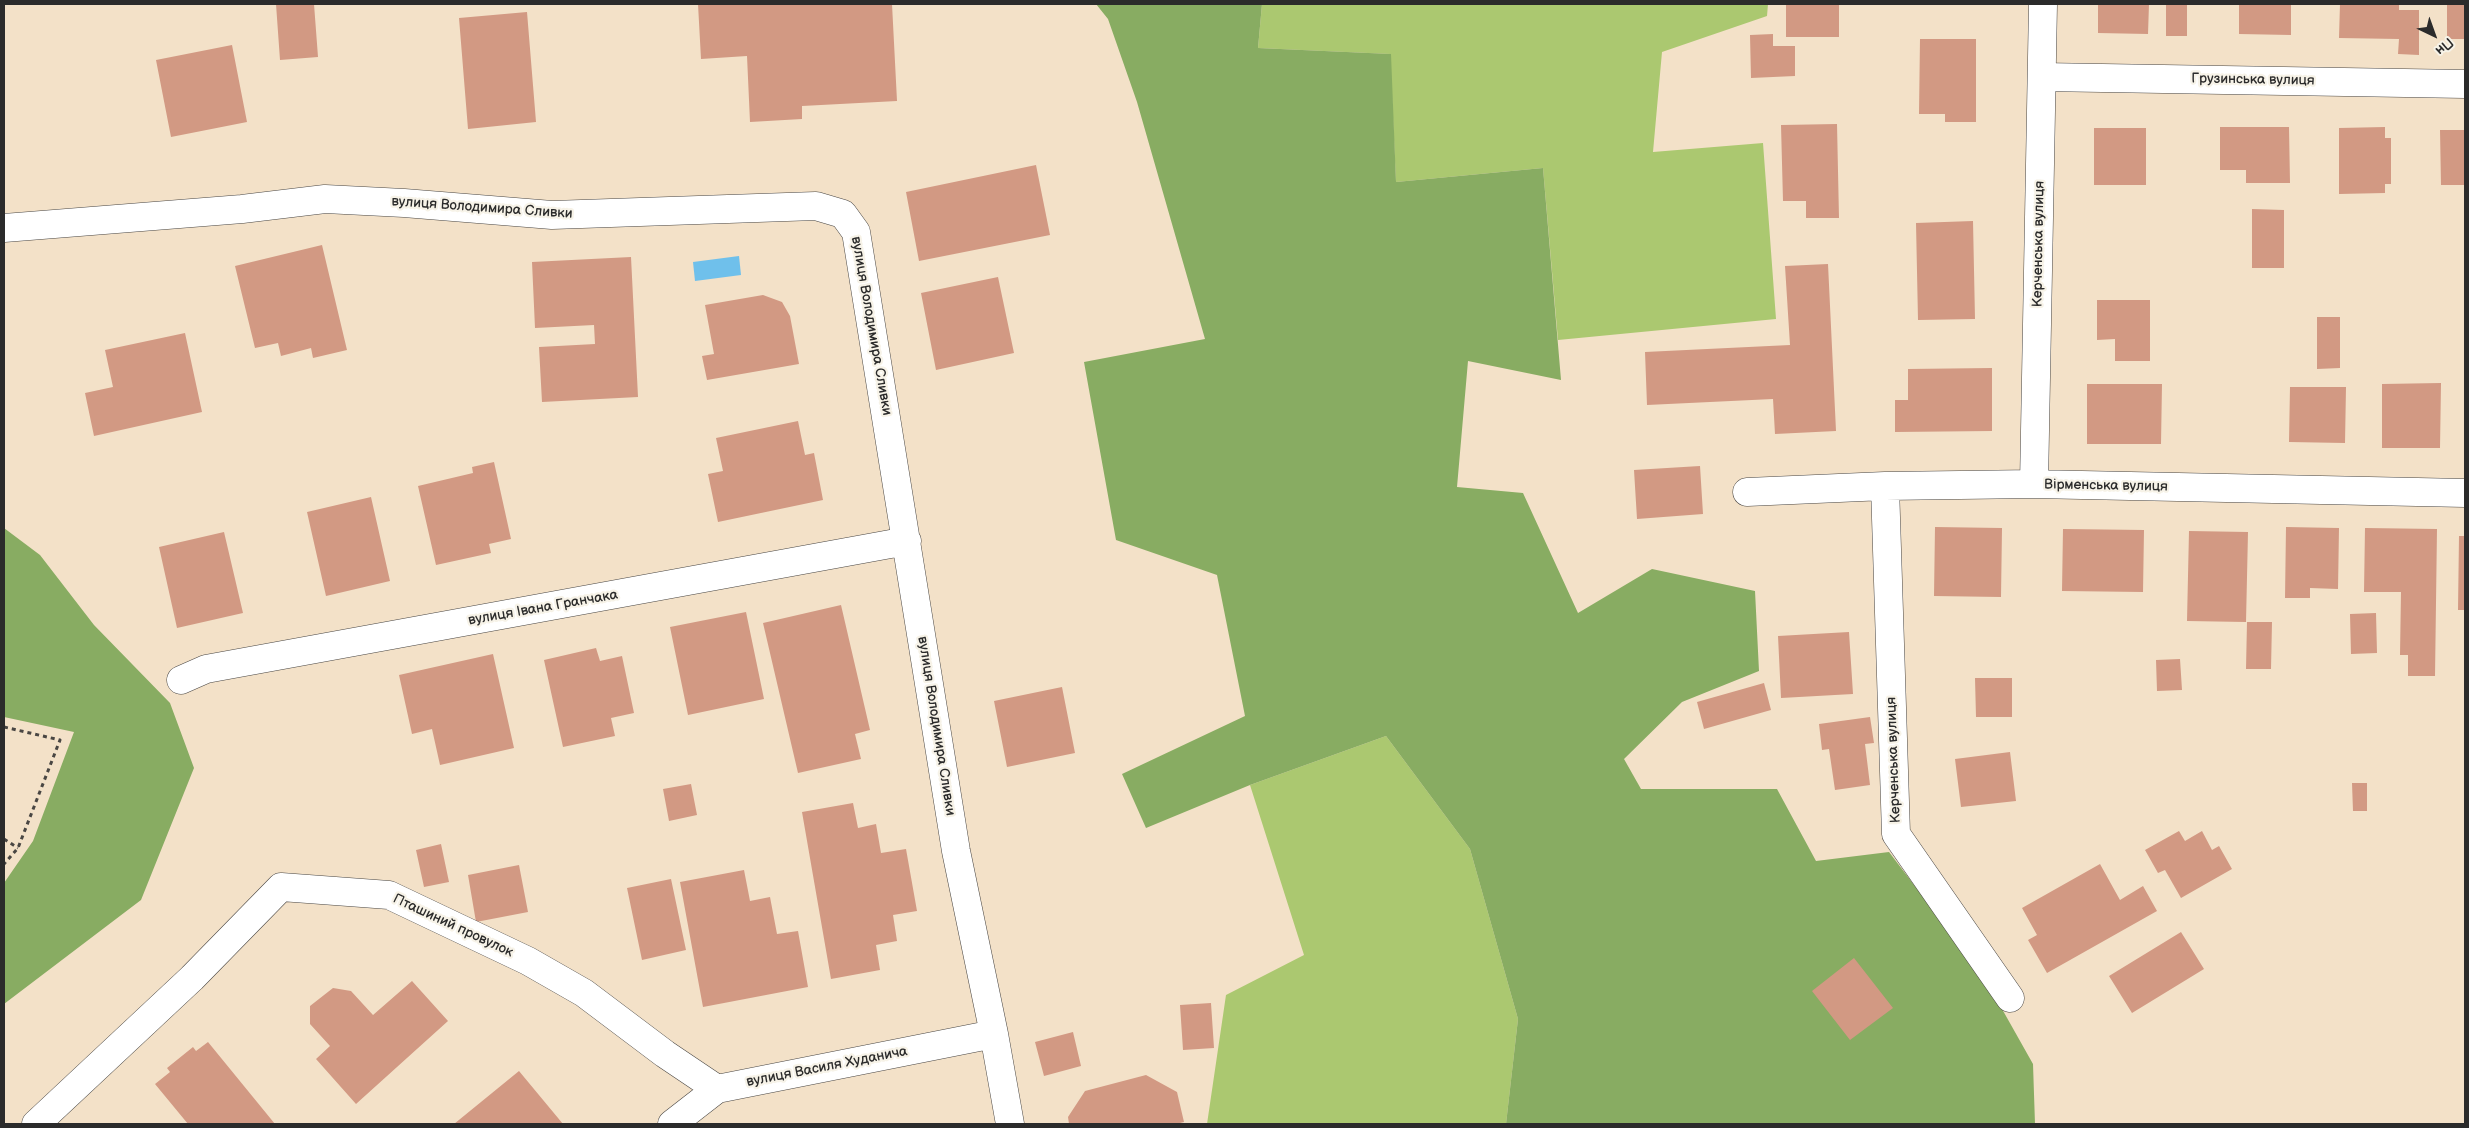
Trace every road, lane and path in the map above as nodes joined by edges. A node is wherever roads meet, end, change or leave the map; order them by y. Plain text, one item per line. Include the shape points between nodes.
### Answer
1 (2043, 4) edge
2 (2042, 78) junction
3 (2465, 84) edge
4 (4, 228) edge
5 (2034, 484) junction
6 (1885, 486) junction
7 (1747, 492) dead end
8 (2465, 493) edge
9 (907, 541) junction
10 (180, 680) dead end
11 (4, 727) edge
12 (4, 840) edge
13 (18, 848) junction
14 (4, 864) edge
15 (2010, 998) dead end
16 (994, 1034) junction
17 (717, 1089) junction
18 (36, 1124) edge
19 (672, 1124) edge
20 (1010, 1124) edge

1 - 2 street, Керченська вулиця
2 - 3 street, Грузинська вулиця
2 - 5 street, Керченська вулиця
4 - 9 street, вулиця Володимира Сливки via 325,199 552,215 816,206 843,214 856,232
5 - 6 street, Вірменська вулиця
5 - 8 street, Вірменська вулиця
6 - 7 street, Вірменська вулиця
6 - 15 street, Керченська вулиця via 1896,834
9 - 10 street, вулиця Івана Гранчака via 206,669
9 - 16 street, вулиця Володимира Сливки via 956,851
11 - 13 path via 60,740
12 - 13 path
13 - 14 path
16 - 17 street, вулиця Василя Худанича
16 - 20 street, вулиця Володимира Сливки
17 - 18 street, Пташиний провулок via 584,993 528,960 390,895 281,887 192,978
17 - 19 street, вулиця Василя Худанича

